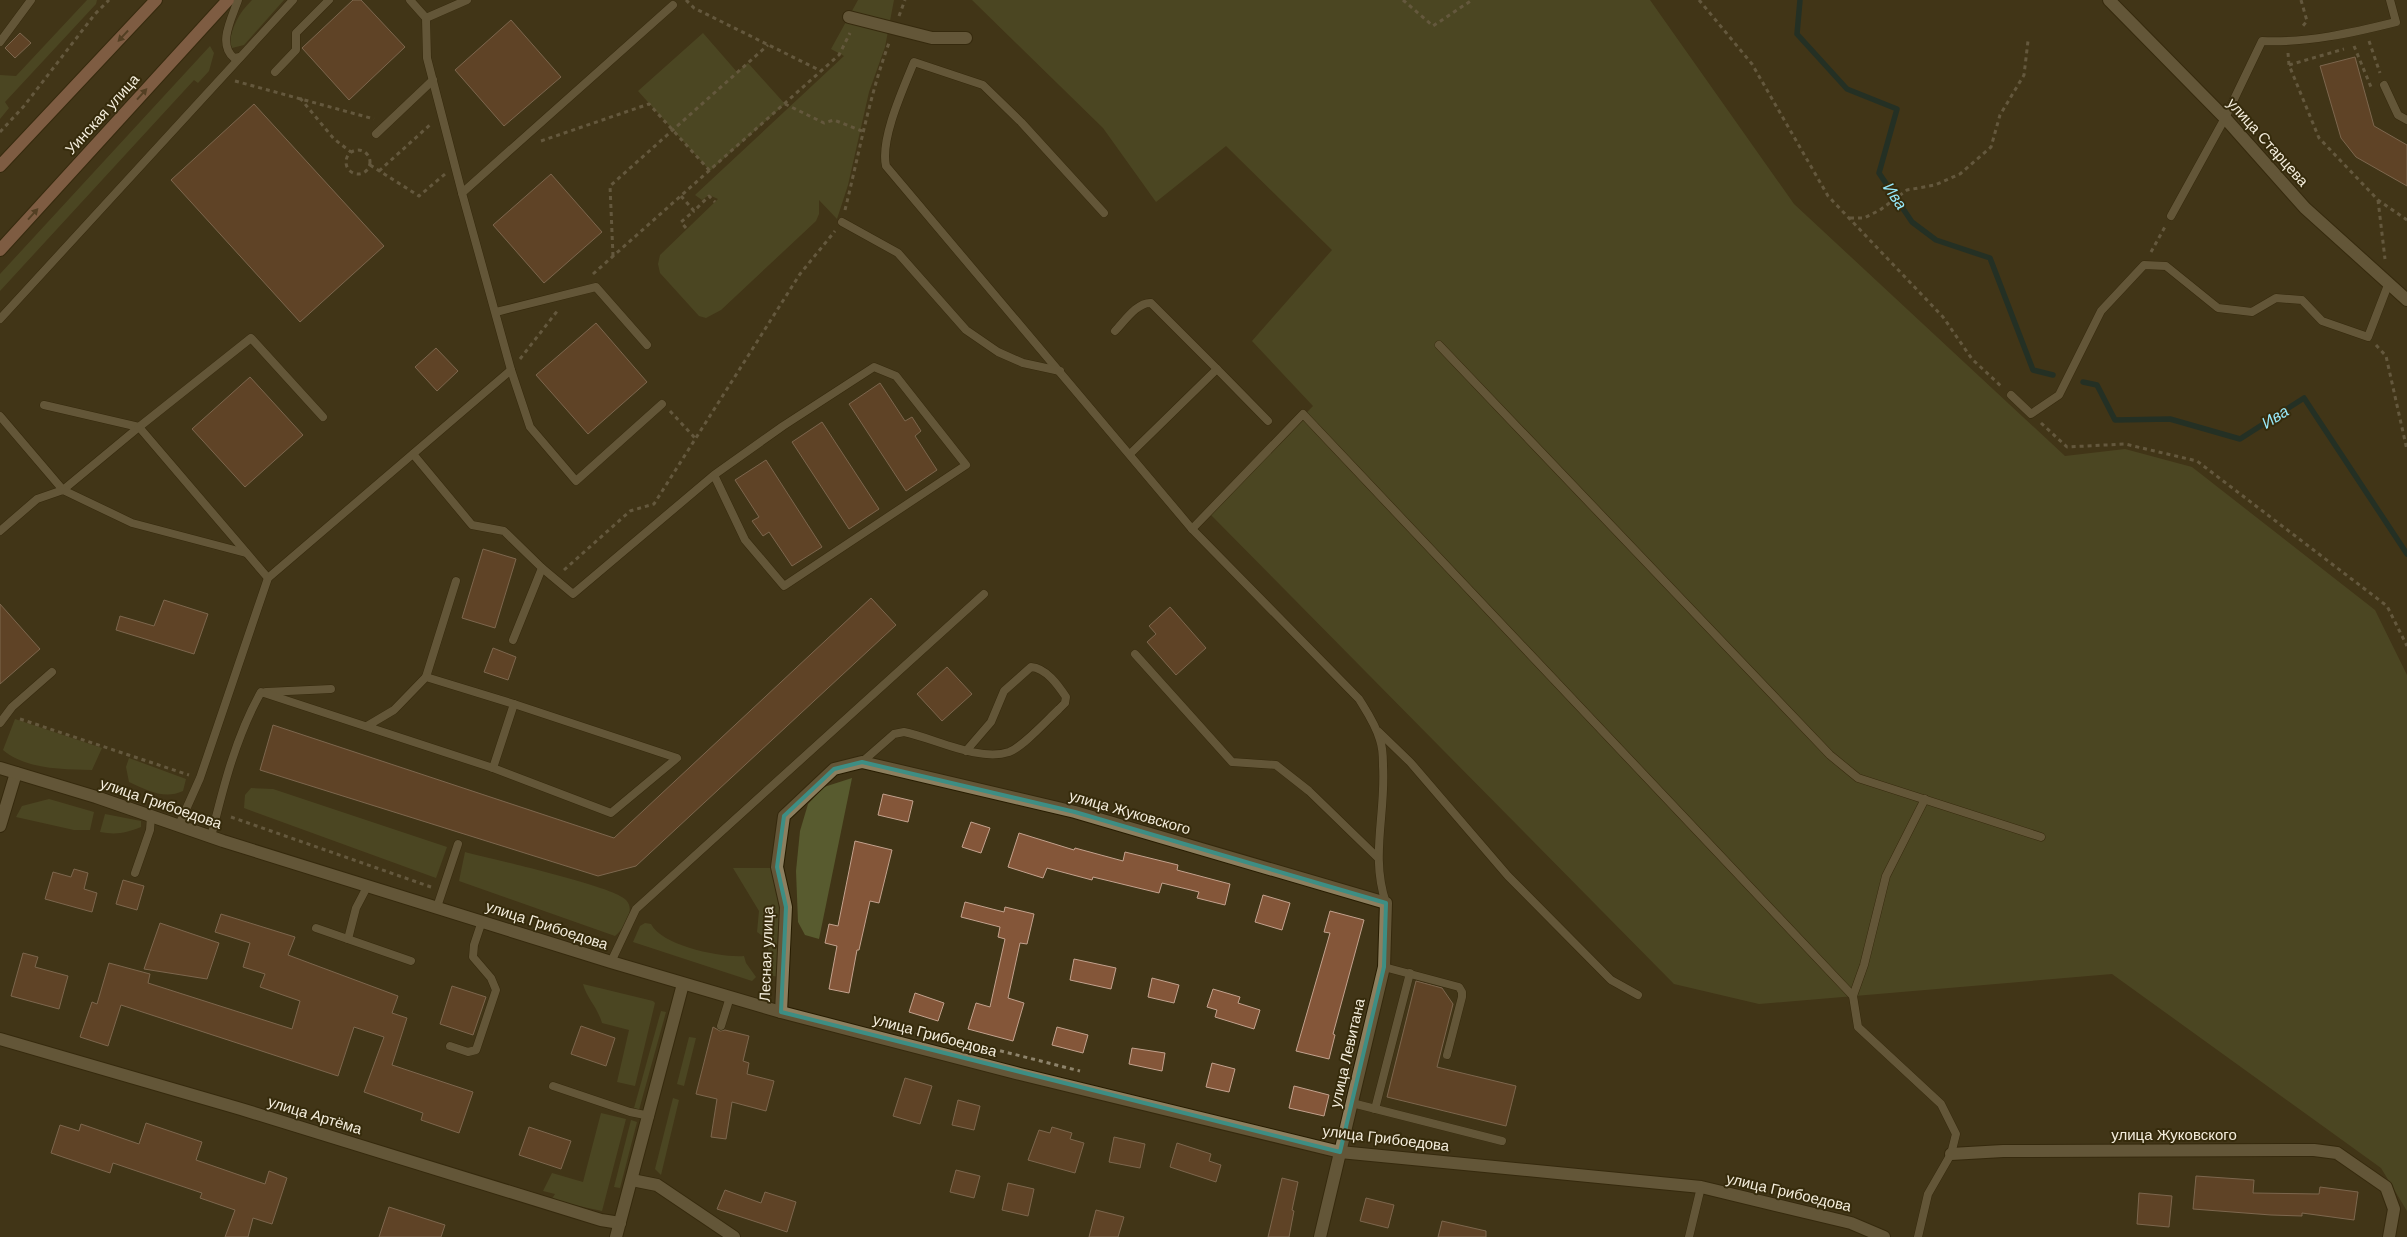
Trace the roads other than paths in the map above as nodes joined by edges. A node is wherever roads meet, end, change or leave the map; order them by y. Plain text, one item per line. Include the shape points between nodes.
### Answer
1 (31, 0) edge
2 (156, 0) edge
3 (228, 0) edge
4 (238, 0) edge
5 (293, 0) edge
6 (330, 0) edge
7 (410, 0) edge
8 (467, 0) edge
9 (2109, 0) edge
10 (2390, 0) edge
11 (673, 5) dead end
12 (852, 17) road end
13 (426, 18) junction
14 (966, 38) dead end
15 (0, 42) edge
16 (240, 57) junction
17 (275, 72) dead end
18 (433, 80) junction
19 (2384, 85) road end
20 (2225, 118) junction
21 (2407, 120) edge
22 (376, 134) dead end
23 (0, 166) edge
24 (462, 193) junction
25 (1104, 213) dead end
26 (2171, 216) road end
27 (842, 222) road end
28 (0, 250) edge
29 (2388, 284) junction
30 (2407, 300) edge
31 (496, 312) junction
32 (0, 320) edge
33 (1115, 331) dead end
34 (647, 345) dead end
35 (1439, 345) dead end
36 (1217, 369) junction
37 (511, 370) junction
38 (1060, 371) junction
39 (2011, 395) road end
40 (662, 404) road end
41 (44, 406) dead end
42 (0, 416) edge
43 (324, 417) dead end
44 (1268, 421) dead end
45 (139, 427) junction
46 (413, 454) junction
47 (1130, 454) junction
48 (714, 475) junction
49 (63, 490) junction
50 (1192, 529) junction
51 (0, 531) edge
52 (246, 553) junction
53 (542, 568) junction
54 (268, 578) junction
55 (456, 581) dead end
56 (984, 594) dead end
57 (513, 640) dead end
58 (1135, 654) dead end
59 (52, 672) dead end
60 (426, 678) junction
61 (331, 689) dead end
62 (262, 692) junction
63 (514, 704) junction
64 (0, 723) edge
65 (367, 726) junction
66 (1376, 730) junction
67 (966, 752) junction
68 (862, 762) junction
69 (0, 768) edge
70 (493, 768) junction
71 (16, 772) junction
72 (1925, 799) junction
73 (151, 816) junction
74 (179, 825) junction
75 (0, 826) edge
76 (211, 836) junction
77 (2041, 838) dead end
78 (458, 844) dead end
79 (1377, 857) junction
80 (135, 873) dead end
81 (367, 887) junction
82 (1386, 904) junction
83 (437, 907) junction
84 (482, 921) junction
85 (316, 928) dead end
86 (348, 939) junction
87 (411, 961) dead end
88 (612, 962) junction
89 (1384, 967) junction
90 (1410, 973) junction
91 (683, 984) junction
92 (1638, 994) dead end
93 (1853, 996) junction
94 (730, 997) junction
95 (781, 1012) junction
96 (721, 1026) dead end
97 (0, 1039) edge
98 (450, 1046) dead end
99 (1447, 1054) dead end
100 (553, 1086) dead end
101 (1352, 1104) junction
102 (1375, 1109) junction
103 (650, 1116) junction
104 (1502, 1141) dead end
105 (1340, 1152) junction
106 (1951, 1154) junction
107 (632, 1180) junction
108 (1701, 1187) junction
109 (620, 1223) junction
110 (616, 1237) edge
111 (734, 1237) edge
112 (1320, 1237) edge
113 (1689, 1237) edge
114 (1884, 1237) edge
115 (1918, 1237) edge
116 (2389, 1237) edge

1 - 15 lane
2 -> 23 main road
28 -> 3 main road, Уинская улица
4 - 16 lane via 225,44 226,53 234,58
5 - 16 lane
6 - 17 lane via 296,33 296,50
7 - 13 lane
8 - 13 lane
9 - 20 street, улица Старцева
10 - 20 lane via 2396,22 2288,42 2262,41
11 - 24 lane
12 - 14 street via 932,38
13 - 18 lane via 427,58
16 - 32 lane
18 - 22 lane
18 - 24 lane
19 - 21 lane via 2398,115
20 - 26 lane
20 - 29 street, улица Старцева via 2305,208
24 - 31 lane
25 - 38 lane via 1022,122 983,86 914,62 894,111 884,158 886,166
27 - 38 lane via 898,253 966,330 998,352 1023,363
29 - 30 street, улица Старцева
29 - 39 lane via 2368,337 2322,320 2302,300 2276,298 2252,312 2218,308 2166,266 2144,265 2101,311 2059,396 2031,414
31 - 34 lane via 596,287
31 - 37 lane
33 - 36 lane via 1139,307 1151,303
35 - 72 lane via 1830,755 1858,778
36 - 44 lane
36 - 47 lane
37 - 40 lane via 530,427 576,480
37 - 46 lane
38 - 47 lane
41 - 45 lane
42 - 49 lane
43 - 45 lane via 252,338
45 - 49 lane
45 - 52 lane
46 - 53 lane via 472,525 504,531
46 - 54 lane
47 - 50 lane
48 - 48 lane via 874,367 896,376 966,464 784,586 745,540
48 - 53 lane via 573,594
49 - 51 lane via 37,498
49 - 52 lane via 132,523
50 - 66 lane via 1359,699
50 - 93 lane via 1303,414
52 - 54 lane
53 - 57 lane
54 - 74 lane via 200,778
55 - 60 lane
56 - 88 lane via 636,909
58 - 79 lane via 1232,762 1276,765 1309,791
59 - 64 lane
60 - 63 lane
60 - 65 lane via 394,710
61 - 62 lane
62 - 65 lane
62 - 76 lane via 250,713 222,791
63 - 70 lane
63 - 70 lane via 677,758 611,813
65 - 70 lane
66 - 79 lane via 1381,740 1384,789
66 - 92 lane via 1410,762 1508,876 1590,959 1611,980
67 - 67 lane via 1010,752 1059,709 1066,697 1046,672 1032,667 1004,691 991,722
67 - 68 lane via 904,732 894,734
68 - 82 street, улица Жуковского via 1075,812
68 - 95 street, Лесная улица via 834,770 784,816 777,868 786,907
69 - 71 street, улица Грибоедова
71 - 73 street, улица Грибоедова
71 - 75 street
72 - 77 lane
72 - 93 lane via 1886,876
73 - 74 street, улица Грибоедова
73 - 80 lane via 150,830
74 - 76 street, улица Грибоедова
76 - 81 street, улица Грибоедова
78 - 83 lane
79 - 82 lane via 1379,883
81 - 83 street, улица Грибоедова
81 - 86 lane via 356,908
82 - 89 street, улица Левитана
83 - 84 street, улица Грибоедова
84 - 88 street, улица Грибоедова
84 - 98 lane via 472,952 495,983 495,996 476,1050 468,1052
85 - 86 lane
86 - 87 lane
88 - 91 street, улица Грибоедова
89 - 90 lane
89 - 101 street, улица Левитана
90 - 99 lane via 1454,985 1462,992
90 - 102 lane
91 - 94 street, улица Грибоедова
91 - 103 street
93 - 106 lane via 1858,1027 1941,1104 1956,1134
94 - 95 street, улица Грибоедова
94 - 96 lane
95 - 105 street, улица Грибоедова
97 - 109 street, улица Артёма
100 - 103 lane
101 - 102 lane
101 - 105 street, улица Левитана
102 - 104 lane
103 - 107 street
105 - 108 street, улица Грибоедова
105 - 112 street, улица Левитана
106 - 115 lane via 1928,1194
106 - 116 street, улица Жуковского via 2314,1150 2337,1153 2386,1187 2394,1209
107 - 109 street
107 - 111 street via 657,1185
108 - 113 lane
108 - 114 street, улица Грибоедова via 1852,1223
109 - 110 street

